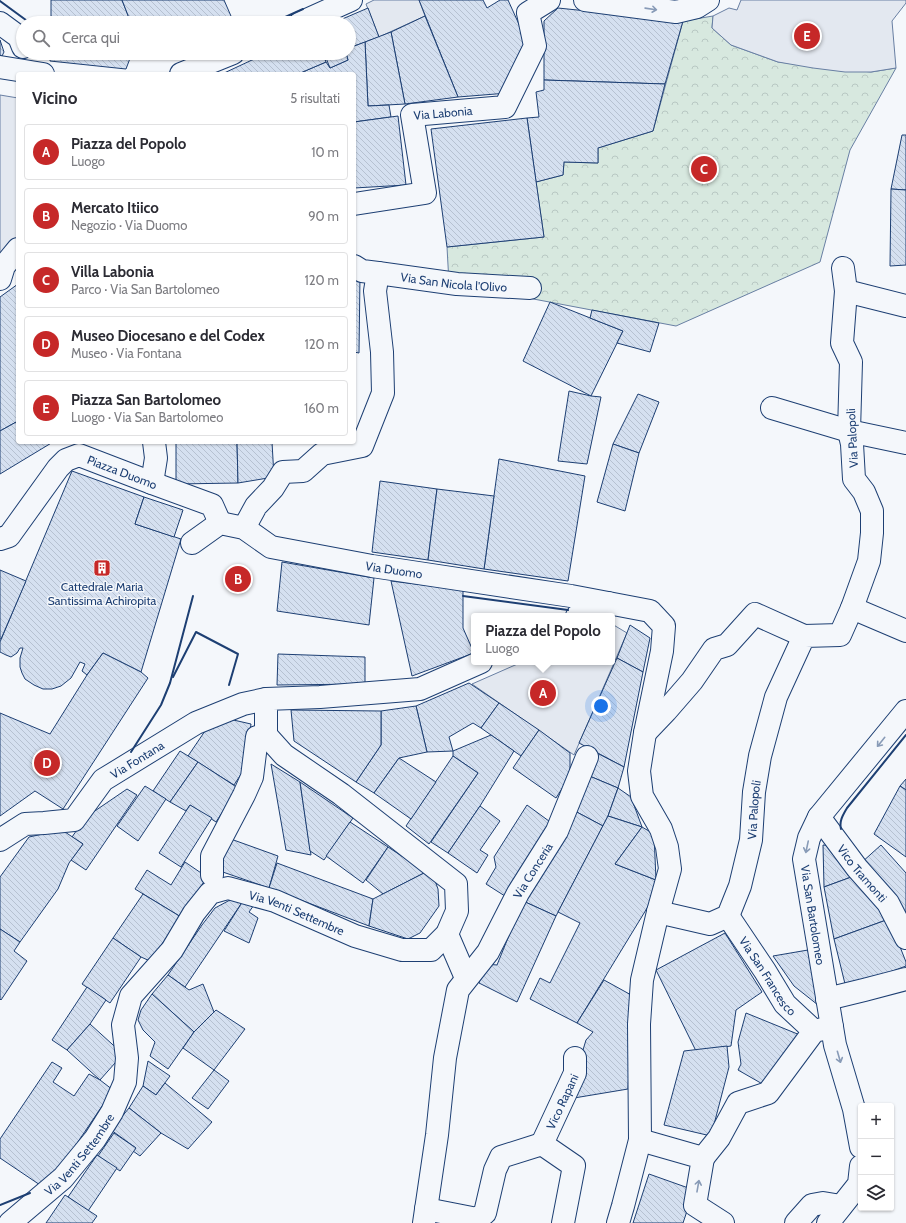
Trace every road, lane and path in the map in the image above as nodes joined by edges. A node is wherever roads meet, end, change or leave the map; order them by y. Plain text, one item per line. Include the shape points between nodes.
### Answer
1 (351, 0) edge
2 (550, 0) edge
3 (585, 0) edge
4 (708, 0) edge
5 (316, 16) edge
6 (0, 23) edge
7 (16, 35) edge
8 (31, 60) edge
9 (216, 60) edge
10 (0, 67) edge
11 (34, 72) edge
12 (40, 72) edge
13 (187, 72) edge
14 (356, 204) edge
15 (16, 251) edge
16 (356, 267) edge
17 (843, 268) dead end
18 (378, 273) junction
19 (16, 276) edge
20 (0, 279) edge
21 (0, 284) edge
22 (530, 288) dead end
23 (846, 291) junction
24 (906, 306) edge
25 (772, 408) dead end
26 (849, 430) junction
27 (154, 444) edge
28 (906, 444) edge
29 (83, 449) edge
30 (152, 483) junction
31 (220, 523) junction
32 (244, 528) junction
33 (0, 539) edge
34 (192, 543) dead end
35 (608, 603) junction
36 (852, 608) junction
37 (583, 613) edge
38 (906, 630) edge
39 (804, 636) junction
40 (474, 665) edge
41 (266, 699) junction
42 (906, 711) edge
43 (645, 733) junction
44 (266, 735) junction
45 (587, 757) dead end
46 (819, 817) junction
47 (0, 840) edge
48 (212, 875) dead end
49 (658, 912) junction
50 (728, 916) junction
51 (905, 933) edge
52 (447, 934) junction
53 (466, 978) junction
54 (906, 979) edge
55 (827, 998) junction
56 (823, 1029) junction
57 (575, 1058) dead end
58 (860, 1139) edge
59 (640, 1140) junction
60 (542, 1144) junction
61 (703, 1158) junction
62 (860, 1175) edge
63 (425, 1216) edge
64 (839, 1217) edge
65 (10, 1223) edge
66 (563, 1223) edge
67 (618, 1223) edge
68 (723, 1223) edge
69 (796, 1223) edge

1 - 5 street
2 - 14 street, Via Labonia via 528,13 535,46 505,107 412,115 425,193
3 -> 4 street via 676,12 697,7
6 - 7 street
8 - 12 street
9 - 13 street
10 - 11 street
15 - 20 street via 4,266
16 - 18 street, Via San Nicola l'Olivo via 362,271
17 - 23 street, Via Palopoli
18 - 22 street, Via San Nicola l'Olivo via 457,284
18 - 32 street via 375,291 382,352 383,393 362,446 322,454 303,471 283,472 273,488 256,506
19 - 21 street
23 - 24 street
23 - 26 street, Via Palopoli via 842,343 851,362
25 - 26 street
26 - 28 street
26 - 36 street, Via Palopoli via 854,479 864,492 872,511 869,561
27 - 30 street via 156,458
29 - 30 street, Piazza Duomo
29 - 33 street, Piazza Duomo via 58,468 9,536
30 - 31 street, Piazza Duomo via 212,505
31 - 32 street, Via Duomo
31 - 34 street
32 - 35 street, Via Duomo via 271,547 372,566
35 - 37 street
35 - 43 street, Via Duomo via 650,610 664,626 662,651
36 - 38 street
36 - 39 street, Via Palopoli via 840,635
39 - 43 street, Via Palopoli via 755,614 727,645 714,649 692,681
39 - 50 street, Via Palopoli via 776,697 760,756 754,792 751,840 740,886
40 - 41 street, Via Fontana via 420,689
41 - 44 street
41 - 47 street, Via Fontana via 243,704 196,723 103,780 74,820 25,824
42 -> 46 street, Via San Bartolomeo
43 - 49 street via 639,771 642,796 661,829 667,846 670,869
44 - 48 street via 257,737 252,777 212,856
44 - 52 street, Via Venti Settembre via 284,755 341,794 456,884 458,911
45 - 53 street, Via Conceria via 556,831 518,893 488,952
46 - 51 street, Vico Tramonti via 857,868 888,903
46 -> 55 street, Via San Bartolomeo via 809,838 804,859
49 - 50 street via 710,924
49 - 59 street via 642,980 639,1024
50 - 56 street, Via San Francesco via 785,1004
52 - 53 street
52 - 65 street, Via Venti Settembre via 431,950 402,950 355,936 275,901 228,888 210,893 194,913 172,950 131,996 123,1025 127,1058 124,1082 112,1112 95,1139 63,1178
53 - 63 street, Via Conceria via 458,990 445,1058
54 - 55 street
55 - 56 street, Via San Bartolomeo
56 -> 58 street, Via San Bartolomeo via 835,1045 854,1109
56 - 61 street via 768,1093 738,1103 719,1138
57 - 60 street, Vico Rapani via 575,1073
59 - 61 street
59 - 67 street
60 - 63 street, Vico Rapani via 501,1157 495,1170 485,1213 477,1219
60 - 66 street, Vico Rapani via 574,1166
68 -> 61 street via 695,1205
62 - 64 street via 859,1184
64 - 69 street via 823,1203 812,1205

